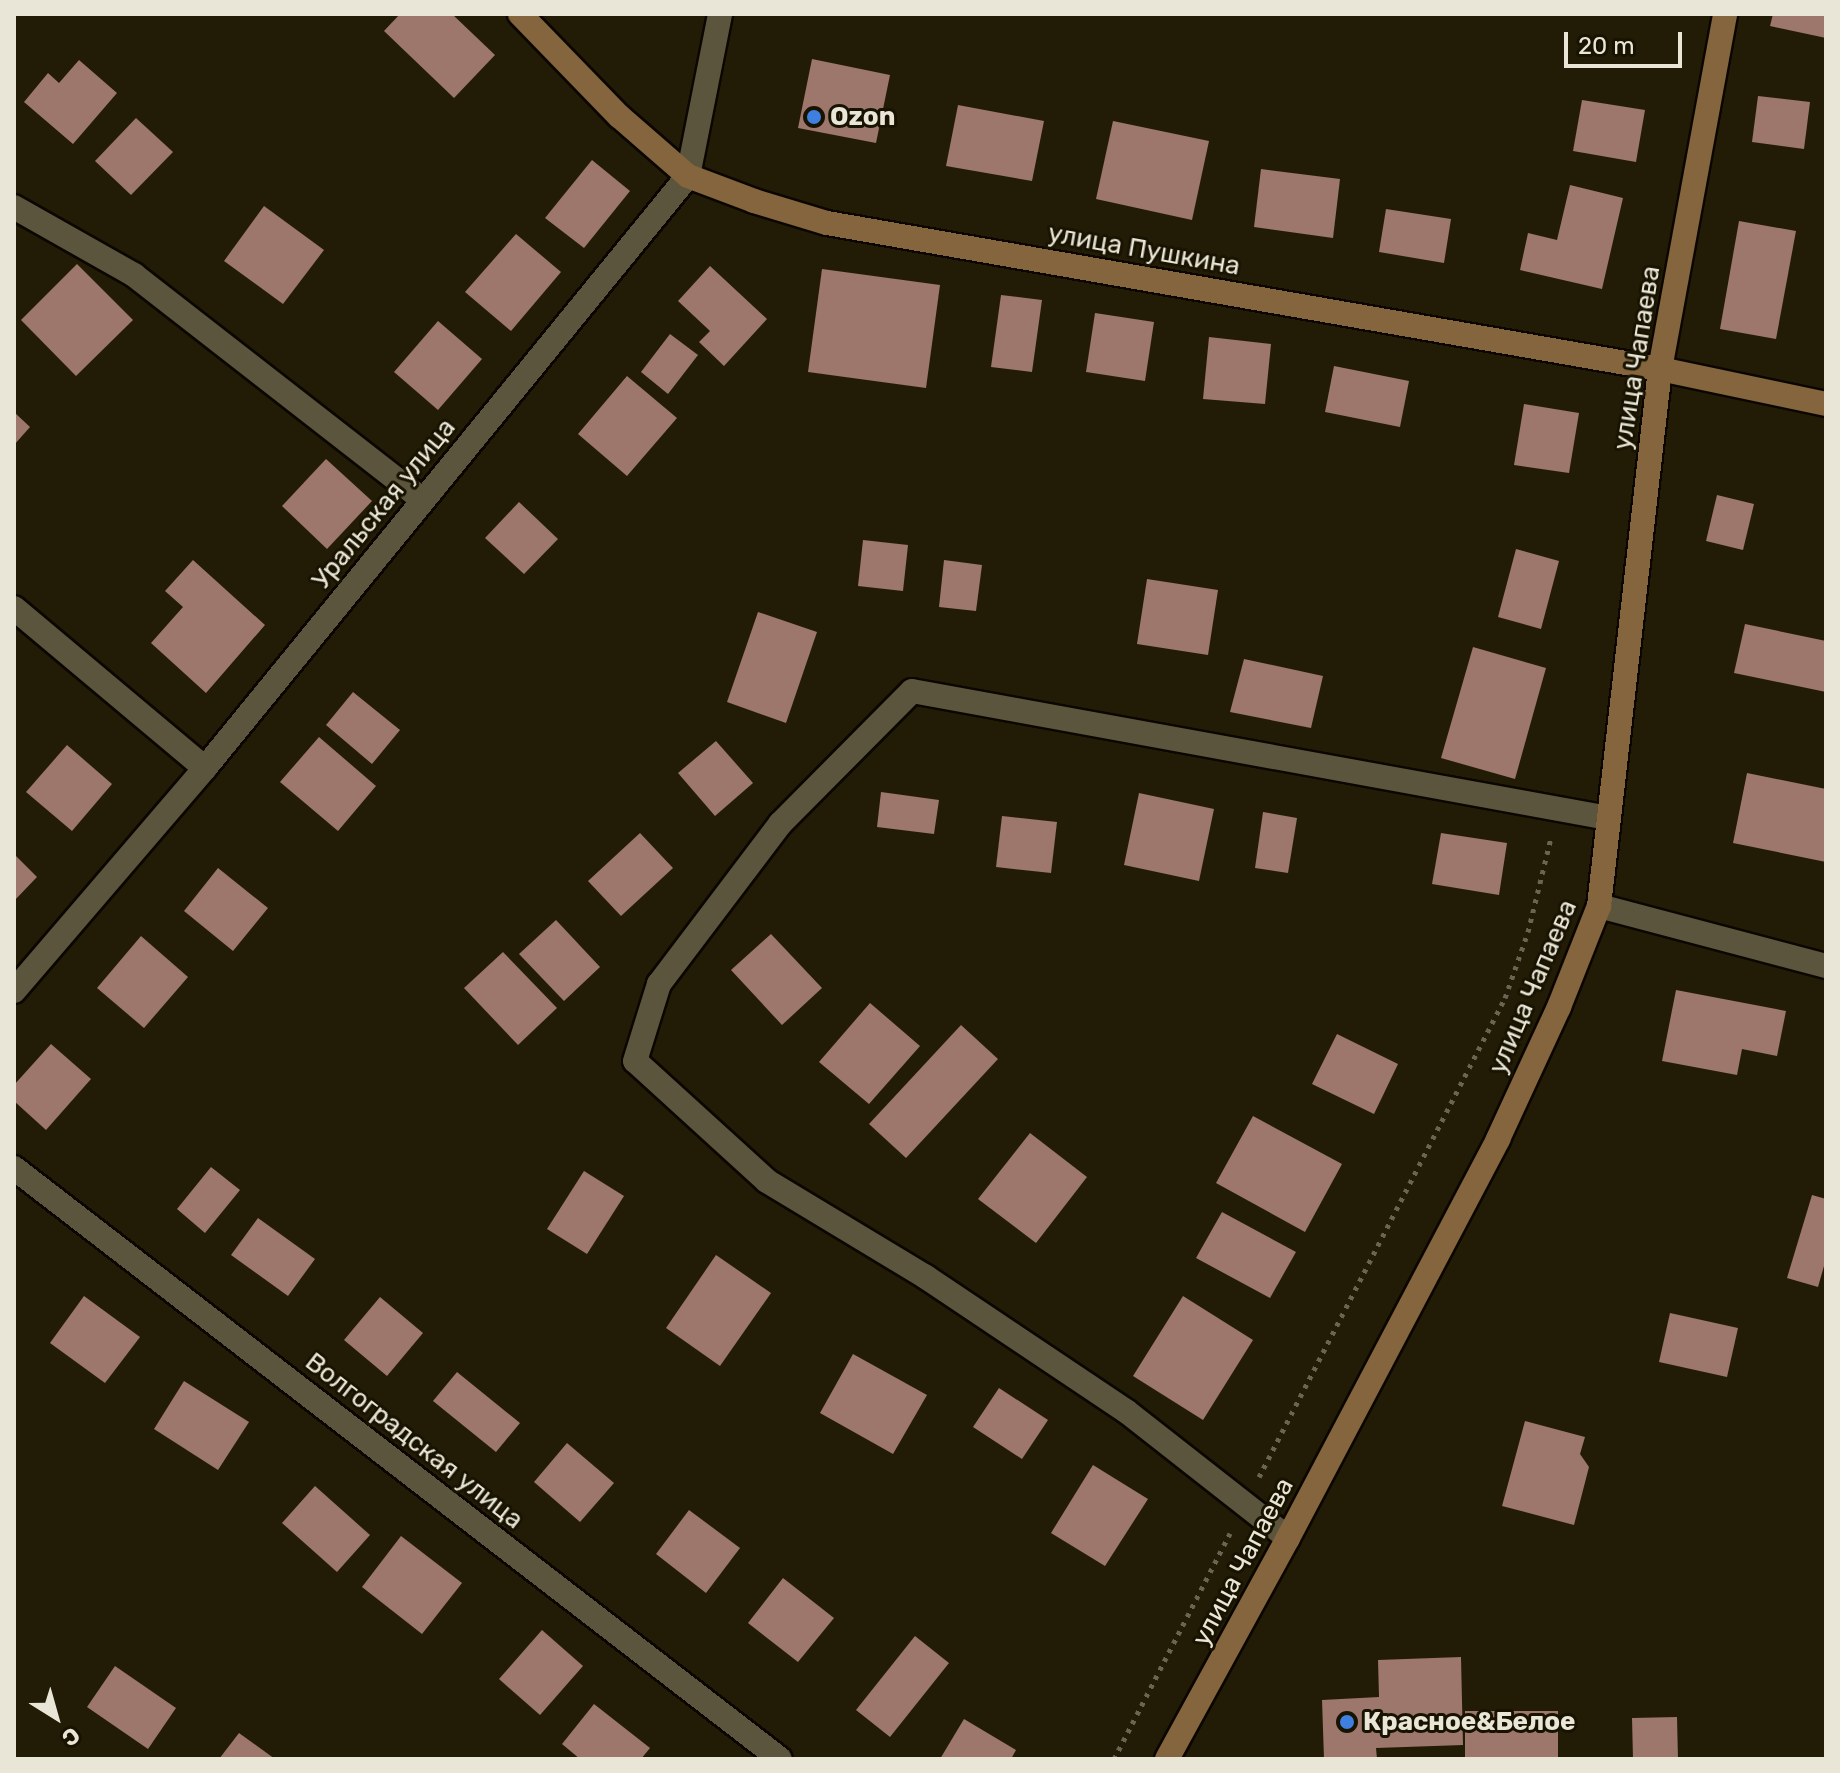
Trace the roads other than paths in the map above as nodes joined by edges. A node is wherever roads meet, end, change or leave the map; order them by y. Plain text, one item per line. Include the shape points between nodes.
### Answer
1 (520, 14) edge
2 (720, 14) edge
3 (1725, 14) edge
4 (688, 176) junction
5 (18, 215) edge
6 (1660, 369) junction
7 (1826, 404) edge
8 (423, 500) junction
9 (14, 608) edge
10 (205, 768) junction
11 (1608, 818) junction
12 (1599, 906) junction
13 (1826, 966) edge
14 (14, 991) edge
15 (14, 1168) edge
16 (1288, 1538) junction
17 (780, 1759) edge
18 (1167, 1759) edge

1 - 4 street, улица Пушкина via 619,116
2 - 4 street, Уральская улица
3 - 6 street, улица Чапаева
4 - 6 street, улица Пушкина via 827,223
4 - 8 street, Уральская улица
5 - 8 street via 134,275
6 - 7 street, улица Пушкина
6 - 11 street, улица Чапаева
8 - 10 street, Уральская улица
9 - 10 street
10 - 14 street, Уральская улица
11 - 12 street, улица Чапаева
11 - 16 street via 912,691 780,824 659,984 635,1061 767,1181 926,1277 1126,1411
12 - 13 street
12 - 16 street, улица Чапаева via 1498,1139
15 - 17 street, Волгоградская улица
16 - 18 street, улица Чапаева

